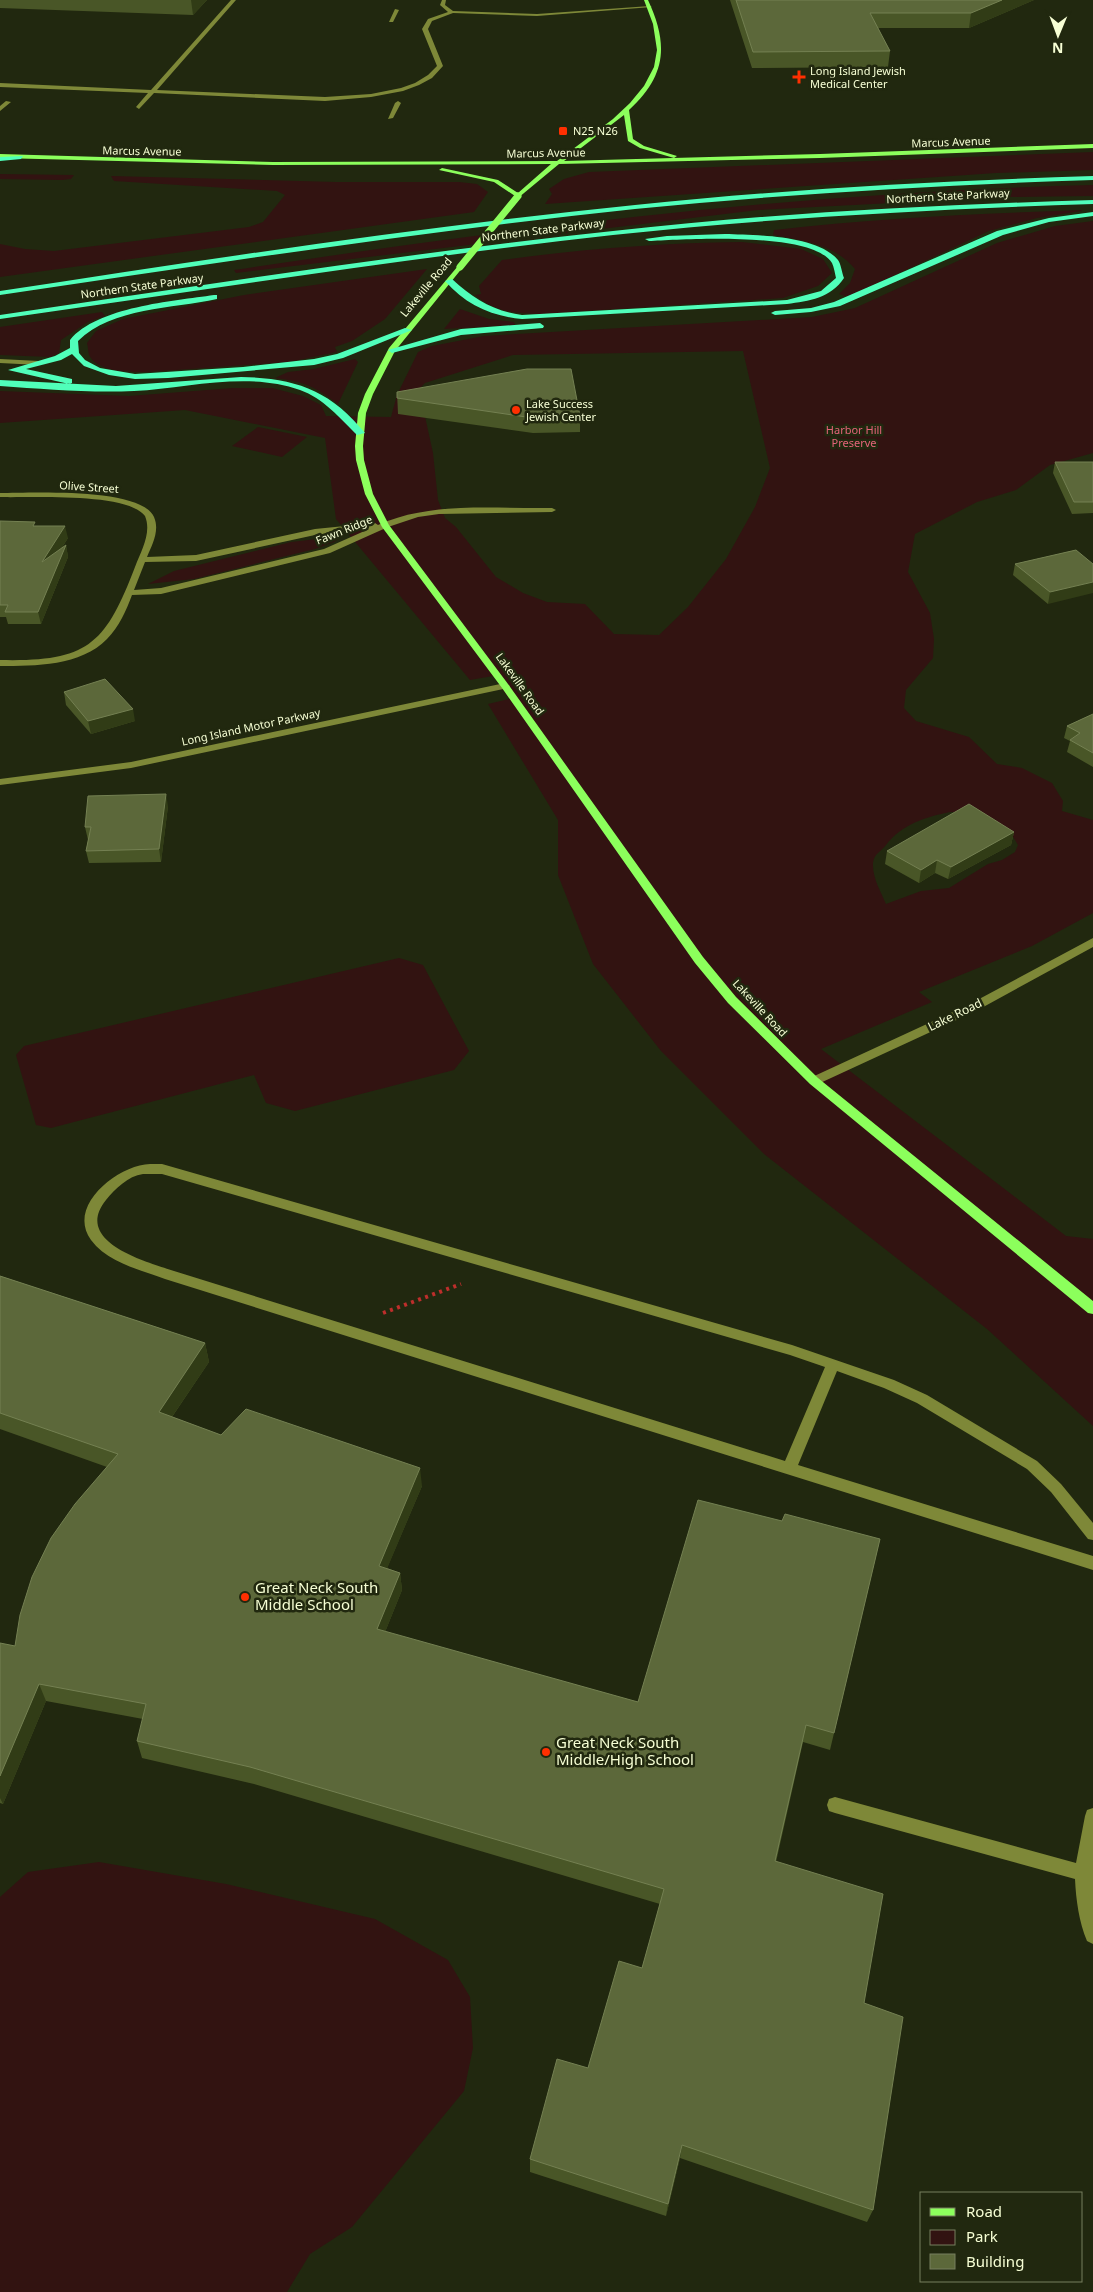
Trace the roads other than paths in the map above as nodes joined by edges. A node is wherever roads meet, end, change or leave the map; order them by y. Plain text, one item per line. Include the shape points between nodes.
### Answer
1 (234, 0) edge
2 (444, 0) edge
3 (646, 0) edge
4 (650, 7) junction
5 (397, 10) dead end
6 (452, 12) junction
7 (391, 21) dead end
8 (0, 85) edge
9 (152, 92) junction
10 (8, 102) dead end
11 (398, 103) dead end
12 (139, 107) dead end
13 (626, 108) junction
14 (0, 109) edge
15 (390, 118) dead end
16 (1093, 146) edge
17 (21, 157) joint
18 (0, 158) edge
19 (691, 160) junction
20 (557, 163) junction
21 (407, 165) junction
22 (1093, 178) edge
23 (518, 196) junction
24 (1093, 202) edge
25 (1093, 214) edge
26 (512, 245) junction
27 (439, 255) junction
28 (217, 260) junction
29 (29, 279) dead end
30 (449, 281) junction
31 (291, 285) dead end
32 (0, 292) edge
33 (226, 295) dead end
34 (767, 313) dead end
35 (0, 317) edge
36 (550, 326) dead end
37 (408, 330) junction
38 (73, 350) junction
39 (392, 350) junction
40 (0, 361) edge
41 (39, 363) junction
42 (0, 369) edge
43 (12, 370) junction
44 (0, 383) edge
45 (82, 388) junction
46 (360, 433) junction
47 (0, 495) edge
48 (552, 510) dead end
49 (385, 525) junction
50 (141, 560) junction
51 (127, 593) junction
52 (0, 663) edge
53 (505, 686) junction
54 (0, 782) edge
55 (1093, 942) edge
56 (814, 1081) junction
57 (1093, 1309) edge
58 (833, 1364) junction
59 (789, 1469) junction
60 (1093, 1534) edge
61 (1093, 1563) edge
62 (835, 1805) dead end
63 (1093, 1816) edge
64 (1083, 1873) junction
65 (1093, 1935) edge

1 - 9 street
2 - 6 street via 442,4
3 - 4 main road, Lakeville Road
4 - 6 street via 537,15
4 - 13 main road, Lakeville Road via 657,27 658,65 646,88
5 - 7 street
6 - 9 street via 430,20 426,29 440,66 433,75 407,88 325,99
8 - 9 street
9 - 12 street
10 - 14 street
11 - 15 street
13 - 19 main road via 628,138 632,143
13 - 20 main road, Lakeville Road
16 - 19 main road, Marcus Avenue
17 - 18 highway
17 - 21 main road, Marcus Avenue
19 - 20 main road, Marcus Avenue
20 - 21 main road, Marcus Avenue
20 - 23 main road, Lakeville Road
21 - 23 main road via 489,179
22 - 28 highway, Northern State Parkway via 852,189 639,206 400,234
23 - 30 main road, Lakeville Road, bridge
24 - 26 highway, Northern State Parkway via 773,218
25 - 34 highway via 1050,220 1000,233 837,304 811,310
26 - 27 highway, Northern State Parkway
26 - 30 highway via 760,238 789,241 818,250 834,260 840,273 838,282 831,289 787,302 534,317 510,316 484,309
27 - 31 highway
27 - 35 highway, Northern State Parkway
28 - 29 highway
28 - 32 highway, Northern State Parkway
30 - 37 main road, Lakeville Road
33 - 38 highway via 100,321 79,335
36 - 39 highway via 461,332
37 - 38 highway via 314,362 151,376 104,372 86,364
37 - 39 main road, Lakeville Road
38 - 41 highway
39 - 46 main road, Lakeville Road via 369,394 362,413
40 - 41 street
41 - 43 highway
42 - 43 street
43 - 45 highway via 57,377
44 - 45 highway
45 - 46 highway via 134,388 244,380 281,382 316,394
46 - 49 main road, Lakeville Road via 360,460 364,476
47 - 50 street, Olive Street via 96,498 137,505 151,516 152,524 152,533
48 - 49 street via 439,512
49 - 50 street, Fawn Ridge via 316,532 196,558
49 - 51 street, Fawn Ridge via 327,551 171,589
49 - 53 main road, Lakeville Road
50 - 51 street, Olive Street
51 - 52 street, Olive Street via 103,638 80,652 50,661
53 - 54 street, Long Island Motor Parkway via 131,765
53 - 56 main road, Lakeville Road via 699,960 738,1007
55 - 56 street, Lake Road via 972,1008
56 - 57 main road, Lakeville Road
58 - 59 street
58 - 59 street via 162,1168 132,1172 108,1188 92,1212 91,1225 95,1236 107,1248 162,1272
58 - 60 street via 922,1399 1032,1465 1056,1488
59 - 61 street
62 - 64 street
63 - 64 street
64 - 65 street

